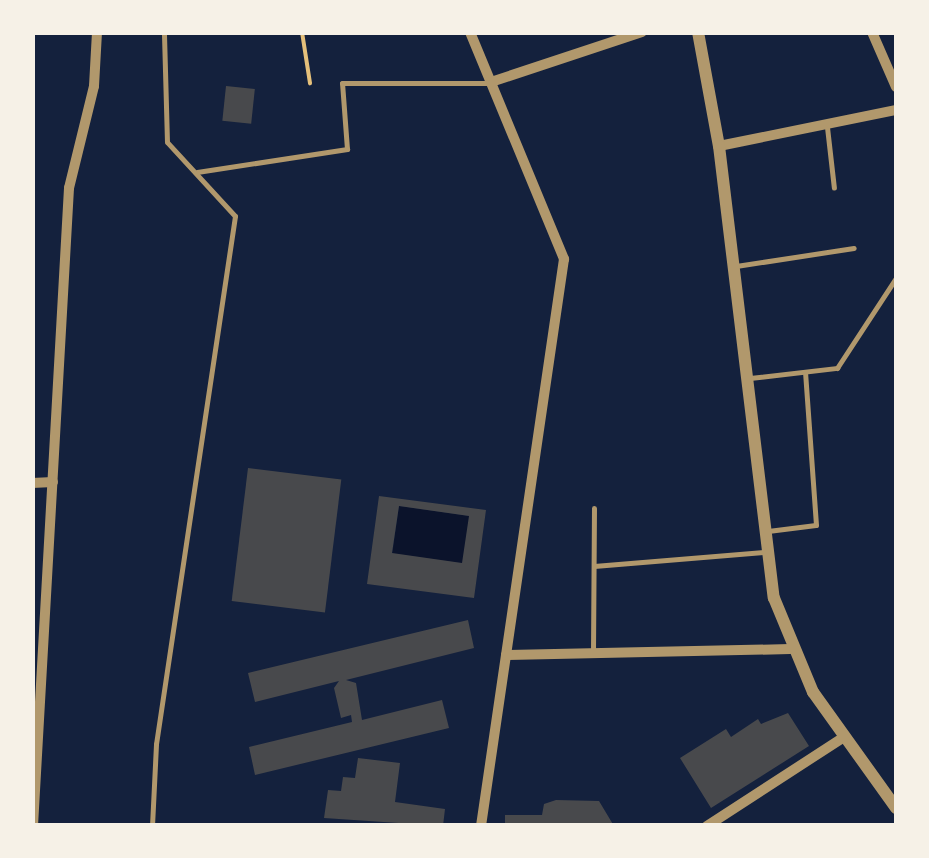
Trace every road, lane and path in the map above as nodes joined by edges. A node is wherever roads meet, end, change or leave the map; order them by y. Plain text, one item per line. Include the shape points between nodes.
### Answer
1 (97, 32) edge
2 (164, 32) edge
3 (302, 32) edge
4 (470, 32) edge
5 (642, 32) edge
6 (698, 32) edge
7 (872, 32) edge
8 (310, 82) dead end
9 (491, 82) junction
10 (896, 87) edge
11 (896, 110) edge
12 (827, 124) junction
13 (718, 146) junction
14 (196, 172) junction
15 (834, 188) dead end
16 (854, 248) dead end
17 (734, 266) junction
18 (896, 280) edge
19 (805, 372) junction
20 (747, 378) junction
21 (53, 482) junction
22 (32, 483) edge
23 (594, 508) dead end
24 (766, 531) junction
25 (768, 552) junction
26 (594, 566) junction
27 (790, 648) junction
28 (593, 654) junction
29 (506, 655) junction
30 (844, 737) junction
31 (36, 747) edge
32 (896, 808) edge
33 (33, 825) edge
34 (44, 826) edge
35 (152, 826) edge
36 (481, 826) edge
37 (707, 826) edge

1 - 21 street via 94,86 69,188
2 - 14 lane via 167,142
3 - 8 path
4 - 9 street
5 - 9 street
6 - 13 street
7 - 10 street
9 - 14 lane via 342,83 347,148
9 - 29 street via 564,259
11 - 12 street
12 - 13 street
12 - 15 lane
13 - 17 street
14 - 35 lane via 235,216 156,744
16 - 17 lane
17 - 20 street
18 - 19 lane via 837,368
19 - 20 lane
19 - 24 lane via 816,524
20 - 24 street
21 - 22 street
21 - 31 street
23 - 26 lane
24 - 25 street
25 - 26 lane
25 - 27 street
26 - 28 lane
27 - 28 street
27 - 30 street
28 - 29 street
29 - 36 street
30 - 32 street
30 - 37 street
31 - 33 street
33 - 34 street

